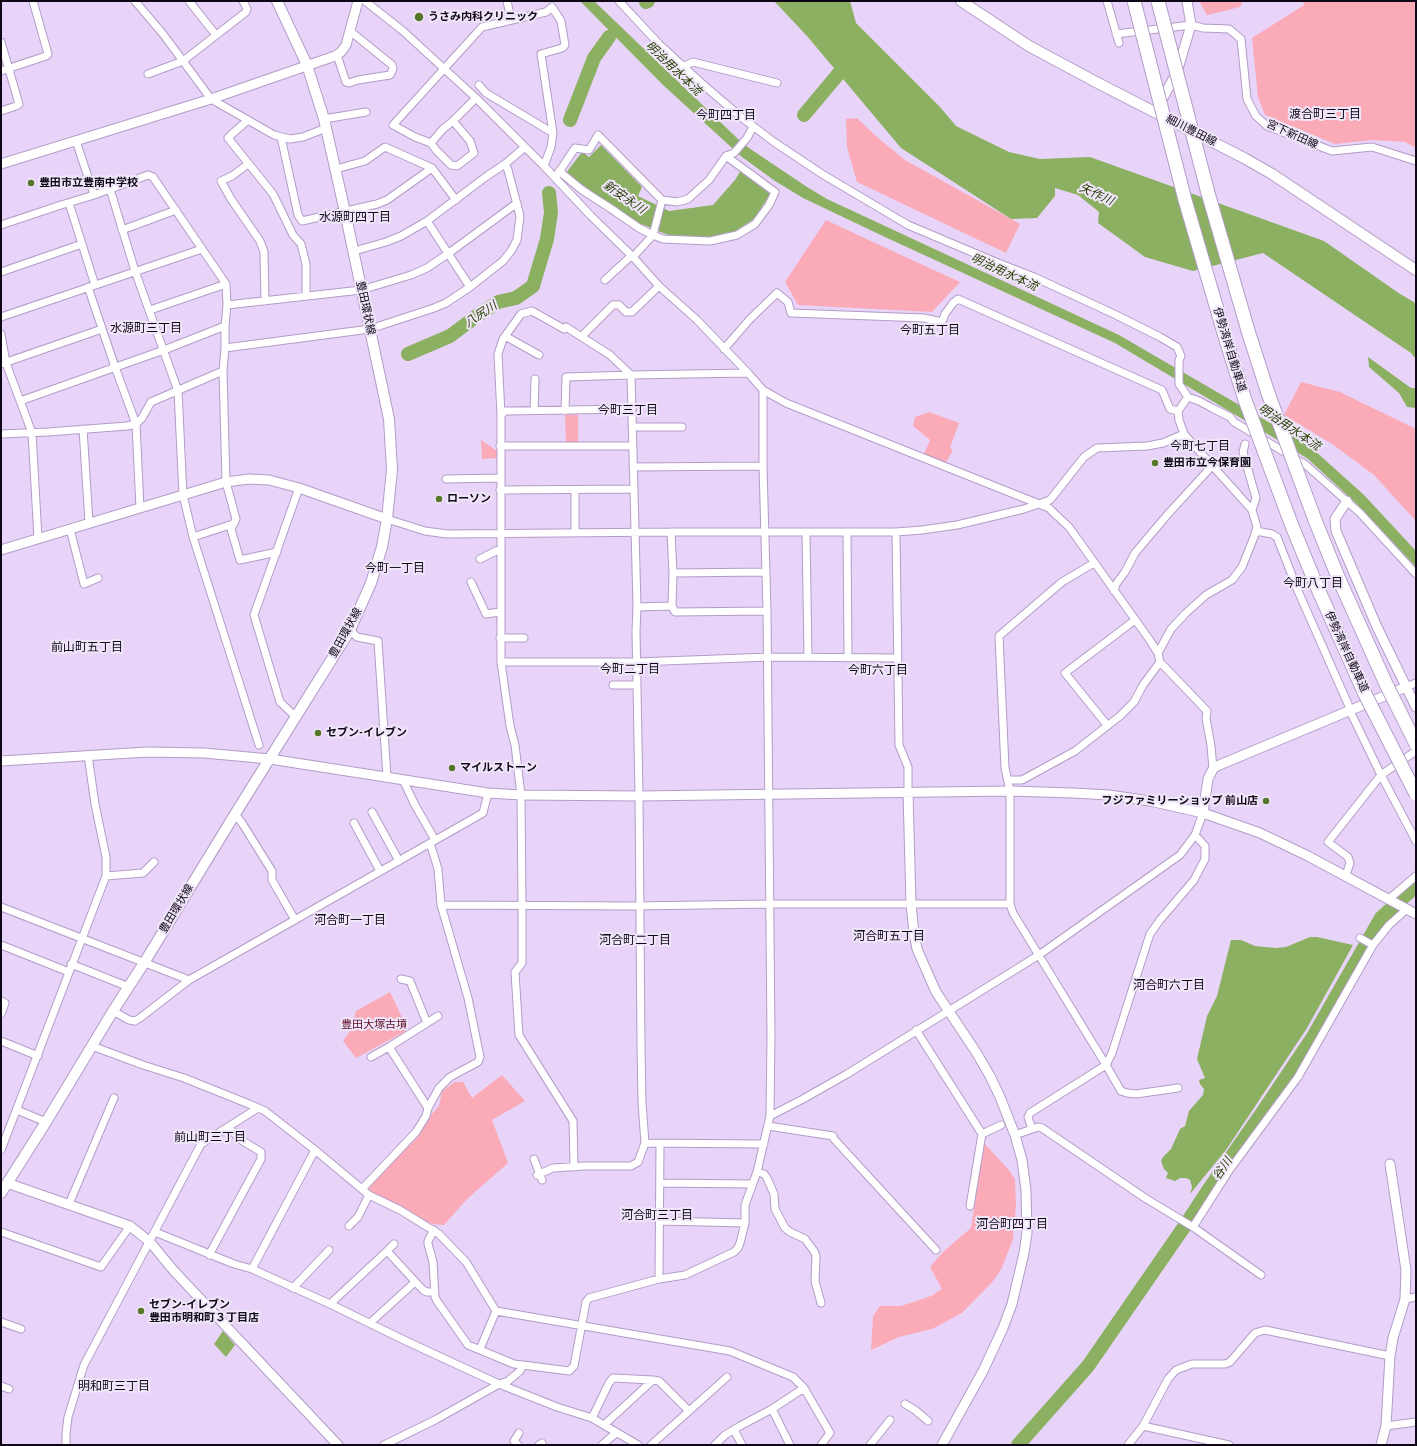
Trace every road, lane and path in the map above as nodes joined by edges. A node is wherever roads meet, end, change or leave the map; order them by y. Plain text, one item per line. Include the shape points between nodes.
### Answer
1 (33, 1) edge
2 (135, 1) edge
3 (189, 1) edge
4 (243, 1) edge
5 (277, 1) edge
6 (358, 1) edge
7 (365, 1) edge
8 (507, 1) edge
9 (546, 1) edge
10 (619, 1) edge
11 (961, 1) edge
12 (1107, 1) edge
13 (1134, 1) edge
14 (1158, 1) edge
15 (1187, 1) edge
16 (552, 8) junction
17 (511, 20) junction
18 (1191, 25) junction
19 (350, 31) junction
20 (1116, 34) junction
21 (216, 35) junction
22 (1, 42) edge
23 (1118, 43) dead end
24 (337, 55) junction
25 (184, 61) junction
26 (307, 66) junction
27 (684, 66) junction
28 (8, 68) junction
29 (445, 69) junction
30 (1, 70) edge
31 (148, 74) dead end
32 (777, 83) dead end
33 (479, 85) dead end
34 (476, 98) junction
35 (211, 99) junction
36 (1, 111) edge
37 (366, 112) dead end
38 (1155, 113) junction
39 (248, 120) junction
40 (453, 121) junction
41 (325, 124) junction
42 (753, 127) junction
43 (553, 133) junction
44 (281, 137) junction
45 (76, 141) junction
46 (431, 143) junction
47 (525, 148) junction
48 (726, 156) junction
49 (1416, 162) edge
50 (1, 164) edge
51 (248, 164) junction
52 (505, 164) junction
53 (544, 166) junction
54 (432, 168) junction
55 (336, 169) junction
56 (559, 171) junction
57 (555, 178) junction
58 (110, 190) junction
59 (94, 195) junction
60 (456, 200) junction
61 (662, 200) junction
62 (68, 203) junction
63 (517, 203) junction
64 (176, 210) junction
65 (346, 212) junction
66 (427, 221) junction
67 (1, 225) edge
68 (122, 230) junction
69 (653, 235) junction
70 (82, 244) junction
71 (202, 248) junction
72 (354, 251) junction
73 (449, 254) junction
74 (632, 257) junction
75 (1416, 270) edge
76 (136, 271) junction
77 (1, 272) edge
78 (605, 280) dead end
79 (226, 284) junction
80 (92, 286) junction
81 (659, 286) junction
82 (470, 287) junction
83 (361, 290) junction
84 (306, 296) junction
85 (265, 301) junction
86 (227, 305) junction
87 (150, 310) junction
88 (1, 318) edge
89 (225, 326) junction
90 (102, 329) junction
91 (370, 329) junction
92 (1, 334) edge
93 (505, 336) junction
94 (582, 336) junction
95 (225, 348) junction
96 (724, 349) junction
97 (164, 350) junction
98 (539, 355) dead end
99 (3, 364) edge
100 (115, 367) junction
101 (223, 371) junction
102 (748, 373) junction
103 (631, 375) junction
104 (535, 379) dead end
105 (764, 390) junction
106 (178, 391) junction
107 (1188, 397) junction
108 (20, 400) junction
109 (632, 410) junction
110 (534, 411) junction
111 (565, 411) junction
112 (1178, 411) junction
113 (500, 415) junction
114 (136, 424) junction
115 (682, 426) dead end
116 (632, 427) junction
117 (82, 429) junction
118 (32, 433) junction
119 (1, 434) edge
120 (1184, 434) junction
121 (1245, 444) dead end
122 (500, 446) junction
123 (632, 446) junction
124 (763, 466) junction
125 (1212, 466) junction
126 (633, 467) junction
127 (500, 478) junction
128 (446, 479) dead end
129 (226, 482) junction
130 (299, 488) junction
131 (633, 489) junction
132 (500, 490) junction
133 (575, 490) junction
134 (183, 496) junction
135 (1347, 502) junction
136 (1039, 504) junction
137 (140, 508) junction
138 (1252, 510) junction
139 (387, 519) junction
140 (89, 522) junction
141 (233, 524) junction
142 (70, 529) junction
143 (765, 531) junction
144 (1256, 531) junction
145 (636, 532) junction
146 (670, 532) junction
147 (806, 532) junction
148 (848, 532) junction
149 (896, 532) junction
150 (575, 533) junction
151 (500, 534) junction
152 (193, 537) junction
153 (38, 538) junction
154 (500, 549) junction
155 (1, 550) edge
156 (277, 552) junction
157 (480, 558) dead end
158 (1094, 563) junction
159 (766, 572) junction
160 (673, 573) junction
161 (1416, 574) edge
162 (98, 578) dead end
163 (471, 582) dead end
164 (1114, 591) junction
165 (672, 606) junction
166 (637, 607) junction
167 (767, 611) junction
168 (500, 612) junction
169 (1135, 620) junction
170 (350, 630) junction
171 (500, 638) junction
172 (524, 638) dead end
173 (1158, 653) junction
174 (808, 657) junction
175 (767, 658) junction
176 (848, 658) junction
177 (897, 658) junction
178 (501, 662) junction
179 (637, 662) junction
180 (1160, 662) junction
181 (1416, 683) edge
182 (614, 685) dead end
183 (637, 685) junction
184 (1406, 687) junction
185 (1416, 707) edge
186 (1350, 711) junction
187 (296, 716) junction
188 (1107, 725) junction
189 (1416, 744) edge
190 (259, 745) dead end
191 (1416, 751) edge
192 (88, 755) junction
193 (270, 759) junction
194 (1, 761) edge
195 (1213, 769) junction
196 (1381, 775) junction
197 (387, 778) junction
198 (403, 780) junction
199 (1008, 780) junction
200 (1010, 791) junction
201 (908, 792) junction
202 (488, 793) junction
203 (768, 794) junction
204 (1416, 794) edge
205 (521, 795) junction
206 (639, 796) junction
207 (372, 812) dead end
208 (1203, 813) junction
209 (235, 814) junction
210 (354, 823) dead end
211 (1195, 835) junction
212 (1416, 840) edge
213 (432, 841) junction
214 (399, 861) junction
215 (154, 862) dead end
216 (380, 871) junction
217 (1346, 875) junction
218 (106, 876) junction
219 (1416, 876) edge
220 (1389, 899) junction
221 (441, 904) junction
222 (770, 904) junction
223 (911, 904) junction
224 (1010, 904) junction
225 (522, 905) junction
226 (639, 906) junction
227 (1, 907) edge
228 (1406, 908) junction
229 (1416, 914) edge
230 (295, 920) junction
231 (1360, 938) dead end
232 (81, 939) junction
233 (1372, 944) junction
234 (1, 945) edge
235 (1039, 955) junction
236 (144, 964) junction
237 (70, 968) junction
238 (401, 979) dead end
239 (189, 980) junction
240 (129, 987) junction
241 (1, 1001) edge
242 (113, 1011) junction
243 (948, 1011) junction
244 (1, 1014) edge
245 (438, 1016) dead end
246 (427, 1023) junction
247 (916, 1030) junction
248 (1, 1041) edge
249 (92, 1046) junction
250 (389, 1047) junction
251 (38, 1056) junction
252 (371, 1056) dead end
253 (1106, 1066) junction
254 (1178, 1088) dead end
255 (114, 1098) dead end
256 (258, 1108) junction
257 (428, 1108) junction
258 (17, 1110) junction
259 (770, 1116) junction
260 (46, 1122) junction
261 (1001, 1125) dead end
262 (768, 1126) junction
263 (228, 1127) junction
264 (1032, 1129) junction
265 (982, 1134) junction
266 (1015, 1135) junction
267 (3, 1139) edge
268 (645, 1143) junction
269 (660, 1143) junction
270 (764, 1144) junction
271 (1, 1150) edge
272 (315, 1150) junction
273 (534, 1159) dead end
274 (1390, 1164) dead end
275 (574, 1167) junction
276 (757, 1172) junction
277 (4, 1182) edge
278 (660, 1182) junction
279 (752, 1184) junction
280 (362, 1189) junction
281 (1, 1193) edge
282 (369, 1195) junction
283 (68, 1204) junction
284 (970, 1206) dead end
285 (660, 1221) junction
286 (745, 1223) junction
287 (130, 1226) junction
288 (349, 1226) dead end
289 (1192, 1226) junction
290 (434, 1230) junction
291 (1, 1232) edge
292 (155, 1232) junction
293 (150, 1242) junction
294 (394, 1244) dead end
295 (329, 1250) dead end
296 (387, 1250) junction
297 (936, 1250) dead end
298 (209, 1254) junction
299 (252, 1269) junction
300 (1261, 1275) dead end
301 (659, 1279) junction
302 (415, 1282) junction
303 (293, 1288) junction
304 (435, 1292) junction
305 (1416, 1297) edge
306 (1405, 1299) junction
307 (821, 1303) dead end
308 (330, 1304) junction
309 (496, 1311) junction
310 (1, 1322) edge
311 (370, 1323) junction
312 (581, 1326) junction
313 (21, 1330) dead end
314 (480, 1349) junction
315 (1390, 1356) junction
316 (523, 1365) junction
317 (727, 1377) dead end
318 (652, 1380) junction
319 (499, 1384) junction
320 (1, 1386) edge
321 (804, 1388) junction
322 (9, 1389) dead end
323 (905, 1404) dead end
324 (772, 1409) junction
325 (689, 1411) junction
326 (592, 1418) junction
327 (890, 1420) dead end
328 (928, 1421) dead end
329 (1416, 1422) edge
330 (604, 1425) junction
331 (1143, 1426) junction
332 (1386, 1426) junction
333 (734, 1430) junction
334 (519, 1433) dead end
335 (616, 1433) junction
336 (66, 1445) edge
337 (338, 1445) edge
338 (384, 1445) edge
339 (518, 1445) edge
340 (602, 1445) edge
341 (638, 1445) edge
342 (651, 1445) edge
343 (715, 1445) edge
344 (742, 1445) edge
345 (790, 1445) edge
346 (821, 1445) edge
347 (870, 1445) edge
348 (942, 1445) edge
349 (1128, 1445) edge
350 (1230, 1445) edge
351 (1381, 1445) edge

1 - 28 street via 48,54
2 - 25 street
3 - 21 street
4 - 21 street via 248,9 246,12
5 - 26 main road, 豊田環状線
6 - 19 street
7 - 29 street
8 - 17 street
9 - 16 street
10 - 27 street via 659,44
11 - 38 main road, 細川豊田線 via 1029,46
12 - 20 street
13 - 204 highway, 伊勢湾岸自動車道, bridge via 1188,208 1245,400 1318,589 1365,694
14 - 189 highway, 伊勢湾岸自動車道, bridge via 1208,193 1268,394 1338,576
15 - 18 street
16 - 17 street via 546,12
16 - 43 street via 560,21 565,45 541,54
17 - 29 street via 482,27
18 - 20 street, 宮下新田線
18 - 38 street via 1177,72
18 - 49 street, 宮下新田線 via 1229,29 1241,39 1247,99 1256,116 1267,126 1332,151 1372,147
19 - 24 street via 346,46
19 - 24 street via 392,65 390,75 346,82
20 - 23 street
21 - 25 street
22 - 28 street
24 - 26 street
25 - 31 street
25 - 35 street
26 - 35 street
26 - 41 main road, 豊田環状線
27 - 32 street via 693,62
27 - 42 street
28 - 30 street
28 - 36 street via 19,104
29 - 34 street
29 - 46 street via 393,125
33 - 43 street via 486,93
34 - 40 street
34 - 47 street
35 - 39 street
35 - 45 street
37 - 41 street
38 - 75 main road, 細川豊田線 via 1272,174
39 - 44 street
39 - 51 street via 228,138
40 - 46 street
40 - 46 street via 470,141 474,153 457,166 451,165
41 - 44 street via 303,137
41 - 55 main road, 豊田環状線
42 - 48 street via 748,138 734,153
42 - 107 street via 822,174 908,225 1034,277 1160,337 1176,347 1181,356 1179,384
43 - 53 street
44 - 65 street via 298,215 302,221
45 - 50 street
45 - 59 street
47 - 52 street
47 - 53 street
48 - 61 street via 709,180 688,199 677,202
48 - 69 street via 775,192 755,224 737,235 710,241
51 - 84 street via 273,194 293,235 301,244 306,264
51 - 85 street via 221,181 260,241 264,252
52 - 60 street
52 - 63 street
53 - 57 street
54 - 55 street via 385,147 365,161
54 - 60 street
54 - 65 street via 387,200
55 - 65 main road, 豊田環状線
56 - 57 street
56 - 61 street via 575,148 589,150 598,135
56 - 69 street via 582,190
57 - 74 street
58 - 59 street
58 - 64 street via 148,175 153,177
58 - 68 street
59 - 62 street
60 - 66 street
61 - 69 street
62 - 67 street
62 - 70 street
63 - 73 street
63 - 82 street via 520,226 511,251 503,261
64 - 68 street
64 - 71 street
65 - 72 main road, 豊田環状線
66 - 72 street via 396,238
66 - 73 street
68 - 76 street
69 - 74 street
70 - 77 street
70 - 80 street
71 - 76 street
71 - 79 street
72 - 83 main road, 豊田環状線
73 - 82 street
73 - 83 street via 411,275
74 - 78 street
74 - 81 street
76 - 80 street
76 - 87 street
79 - 86 street
79 - 87 street
80 - 88 street
80 - 90 street
81 - 94 street via 632,312 626,312 619,305 613,305
81 - 96 street via 697,320
82 - 91 street via 446,303
83 - 84 street
83 - 91 main road, 豊田環状線
84 - 85 street
85 - 86 street
86 - 89 street
87 - 97 street
89 - 95 street
89 - 97 street
90 - 99 street
90 - 100 street
91 - 95 street
91 - 139 main road, 豊田環状線 via 390,432 392,470
92 - 99 street
93 - 94 street via 521,314 532,311
93 - 98 street
93 - 113 street via 498,354
94 - 103 street via 610,355
95 - 101 street
96 - 102 street
96 - 112 street via 777,293 788,302 791,312 924,318 942,322 945,314 958,299 1162,390 1170,409
97 - 100 street
97 - 106 street
99 - 108 street
100 - 108 street
100 - 114 street
101 - 106 street
101 - 129 street
102 - 103 street
102 - 105 street
103 - 109 street
103 - 111 street via 566,377
104 - 110 street
105 - 124 street
105 - 136 street via 786,403
106 - 114 street via 152,402
106 - 134 street
107 - 112 street
107 - 135 street via 1230,417 1234,422 1306,465
108 - 118 street
109 - 111 street
109 - 116 street
110 - 111 street
110 - 113 street via 505,411
112 - 120 street via 1178,420
113 - 122 street
114 - 117 street
114 - 137 street
115 - 116 street
116 - 123 street
117 - 118 street
117 - 140 street
118 - 119 street
118 - 153 street
120 - 125 street
120 - 136 street via 1147,446 1097,448 1084,457 1050,500
121 - 138 street via 1243,452 1256,498
122 - 123 street
122 - 127 street
123 - 126 street
124 - 126 street
124 - 143 street
125 - 138 street
125 - 164 street via 1136,553
126 - 131 street
127 - 128 street
127 - 132 street
129 - 130 street via 269,480
129 - 134 street
129 - 141 street via 236,519
130 - 139 street
130 - 156 street
131 - 133 street
131 - 145 street
132 - 133 street
132 - 151 street
133 - 150 street
134 - 137 street
134 - 152 street
135 - 161 street via 1360,512
135 - 184 street via 1335,519 1336,531
136 - 149 street via 957,525
136 - 158 street via 1049,508 1069,527
137 - 140 street
138 - 144 street
139 - 151 street via 425,531 447,534
139 - 170 main road, 豊田環状線 via 371,583
140 - 142 street
141 - 152 street
141 - 156 street via 231,529 240,560
142 - 153 street
142 - 162 street via 84,584
143 - 146 street
143 - 147 street
143 - 159 street
144 - 173 street via 1242,567 1232,580 1206,596 1186,613 1171,629
144 - 186 street via 1277,537
145 - 146 street
145 - 150 street
145 - 166 street
146 - 160 street
147 - 148 street
147 - 174 street
148 - 149 street
148 - 176 street
149 - 177 street
150 - 151 street
151 - 154 street
152 - 190 street
153 - 155 street
154 - 157 street
154 - 168 street
156 - 187 street via 254,615 280,702
158 - 164 street
158 - 199 street via 1062,582 999,636 1005,768
159 - 160 street
159 - 167 street
160 - 165 street
163 - 168 street via 486,614
164 - 169 street
165 - 166 street
165 - 167 street via 675,612
166 - 179 street
167 - 175 street
168 - 171 street
169 - 173 street
169 - 188 street via 1065,672
170 - 187 main road, 豊田環状線
170 - 197 street via 357,637 378,641
171 - 172 street
171 - 178 street
173 - 180 street
174 - 175 street
174 - 176 street
175 - 179 street
175 - 203 street
176 - 177 street
177 - 201 street via 899,745 908,767
178 - 179 street
178 - 205 street
179 - 183 street
180 - 188 street via 1143,684 1134,702
180 - 195 street via 1207,711
181 - 184 street
182 - 183 street
183 - 206 street
184 - 185 street
184 - 186 street
186 - 195 street
186 - 196 street
187 - 193 main road, 豊田環状線
188 - 199 street via 1075,751 1022,780
191 - 196 street
192 - 193 street via 204,752
192 - 194 street
192 - 218 street via 96,812 106,857
193 - 197 street
193 - 209 main road, 豊田環状線
195 - 208 street via 1208,779
196 - 212 street
196 - 217 street via 1328,842 1348,858 1350,863
197 - 198 street
198 - 202 street
198 - 213 street
199 - 200 street
200 - 201 street
200 - 208 street via 1114,796
200 - 224 street
201 - 203 street
201 - 223 street
202 - 205 street
202 - 213 street via 483,813
203 - 206 street
203 - 222 street
205 - 206 street
205 - 225 street
206 - 226 street
207 - 214 street
208 - 211 street
208 - 217 street via 1287,845
209 - 230 street via 272,871 272,880
209 - 236 main road, 豊田環状線
210 - 216 street
211 - 235 street via 1180,855
211 - 253 street via 1205,846 1205,860 1194,880 1150,934
213 - 214 street
213 - 221 street
214 - 216 street
215 - 218 street via 143,873
216 - 230 street
217 - 220 street
218 - 232 street
219 - 220 street
220 - 228 street
221 - 225 street
221 - 257 street via 468,998 480,1057 478,1062 450,1077 439,1088
222 - 223 street
222 - 226 street
222 - 259 street
223 - 224 street
223 - 243 street via 917,949 936,992
224 - 235 street
225 - 226 street
225 - 275 street via 522,963 515,972 519,1035 573,1121
226 - 268 street
227 - 232 street
228 - 229 street
228 - 233 street
230 - 239 street
231 - 233 street
232 - 236 street
232 - 237 street
233 - 289 street via 1298,1077
234 - 237 street
235 - 243 street
235 - 253 street
236 - 239 street
236 - 240 main road, 豊田環状線
237 - 240 street
237 - 251 street
238 - 246 street via 410,981
239 - 242 street via 135,1021
240 - 242 main road, 豊田環状線
241 - 244 street via 5,1003
242 - 249 main road, 豊田環状線
243 - 247 street
243 - 266 street via 990,1076
245 - 246 street
246 - 250 street
247 - 259 street via 847,1074
247 - 265 street
248 - 251 street
249 - 256 street via 184,1078
249 - 260 main road, 豊田環状線
250 - 252 street
250 - 257 street
251 - 258 street
253 - 254 street via 1121,1090 1126,1093
253 - 264 street via 1030,1113 1028,1116
255 - 283 street
256 - 263 street
256 - 272 street
257 - 280 street via 416,1132
258 - 260 street
258 - 267 street
259 - 262 street
260 - 277 main road, 豊田環状線
261 - 265 street
262 - 270 street
262 - 297 street via 833,1136
263 - 292 street via 201,1144
263 - 298 street via 241,1140 261,1152 261,1159
264 - 266 street
264 - 289 street via 1042,1128 1145,1198
265 - 284 street
266 - 348 street via 1022,1160 1027,1197 1027,1233 1019,1278 1003,1328 983,1371
267 - 271 street
268 - 269 street
268 - 275 street via 638,1162 632,1166
269 - 270 street
269 - 278 street
270 - 276 street
272 - 280 street
272 - 299 street
273 - 275 street via 540,1176 553,1168
274 - 306 street via 1406,1270
276 - 279 street
276 - 307 street via 767,1178 774,1194 775,1209 785,1228 805,1239 814,1251 815,1281
277 - 281 main road, 豊田環状線
277 - 283 street
278 - 279 street
278 - 285 street
279 - 286 street via 745,1205
280 - 282 street
282 - 288 street via 358,1217
282 - 290 street
283 - 287 street
285 - 286 street
285 - 301 street
286 - 301 street via 740,1243 734,1252 685,1275
287 - 291 street via 101,1267
287 - 293 street
289 - 300 street
290 - 304 street via 428,1244 433,1262
290 - 309 street via 466,1262
292 - 293 street
292 - 298 street
293 - 336 street via 84,1365 68,1418
293 - 337 street via 174,1271
294 - 296 street
295 - 303 street
296 - 302 street
296 - 308 street
298 - 299 street
299 - 303 street
301 - 312 street via 589,1298
302 - 304 street via 427,1292
302 - 311 street
303 - 308 street
304 - 314 street via 437,1301 468,1345
305 - 306 street
306 - 315 street
308 - 311 street
309 - 312 street
309 - 314 street
310 - 313 street
311 - 319 street
312 - 316 street via 574,1366 569,1371
312 - 321 street via 730,1351 793,1378
314 - 316 street via 514,1364
315 - 331 street via 1265,1330 1255,1333 1230,1362 1192,1364 1176,1370 1168,1379
315 - 332 street
316 - 319 street via 508,1381
317 - 325 street
318 - 325 street via 659,1381
318 - 326 street via 613,1378
318 - 330 street
319 - 326 street
319 - 338 street
320 - 322 street
321 - 324 street
321 - 346 street via 830,1433
323 - 328 street
324 - 333 street
324 - 345 street
325 - 342 street
326 - 330 street
327 - 347 street
329 - 332 street
330 - 335 street
331 - 349 street
331 - 350 street
332 - 351 street
333 - 343 street
333 - 344 street
334 - 339 street via 514,1441
335 - 340 street
335 - 341 street

